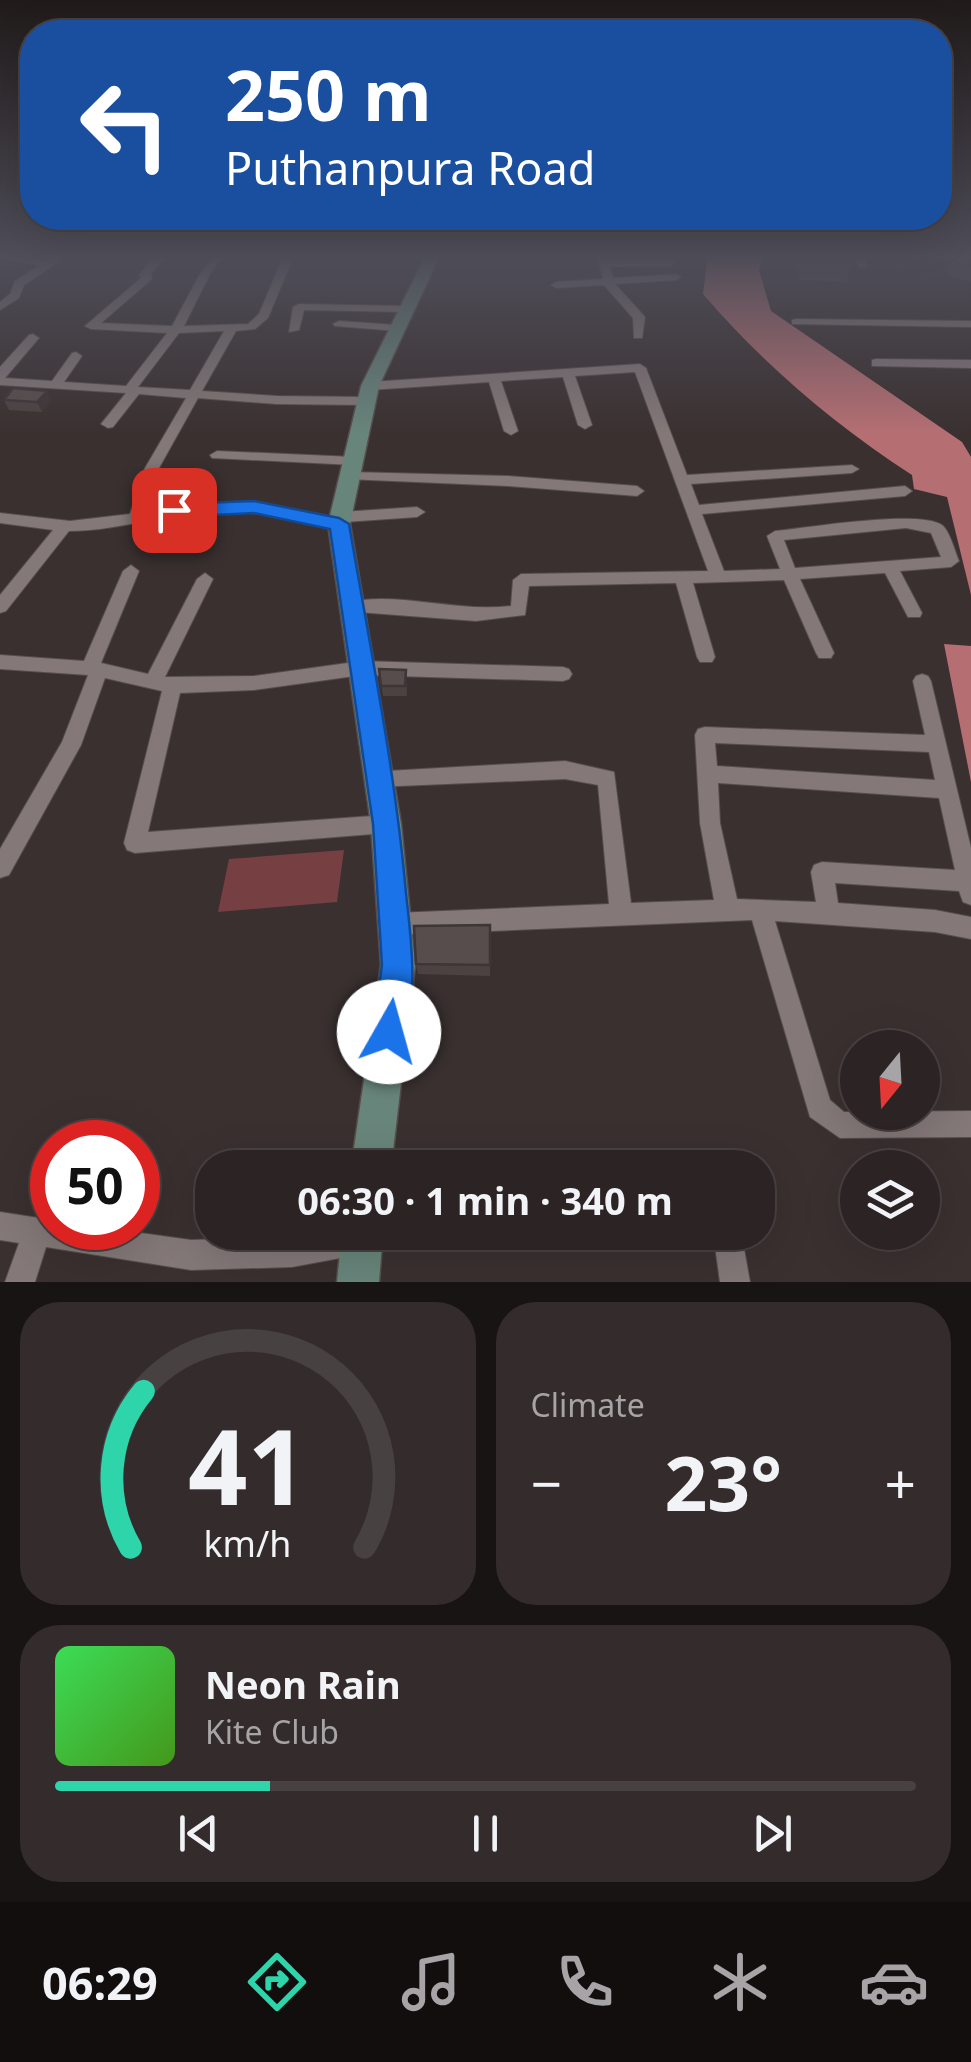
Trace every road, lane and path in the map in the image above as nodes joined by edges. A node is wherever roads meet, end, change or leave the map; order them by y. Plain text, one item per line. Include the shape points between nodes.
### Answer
1 (104, 315) edge
2 (184, 315) edge
3 (264, 315) edge
4 (297, 315) edge
5 (372, 315) edge
6 (403, 315) edge
7 (637, 315) edge
8 (401, 318) junction
9 (796, 322) dead end
10 (339, 324) dead end
11 (971, 324) edge
12 (177, 328) junction
13 (231, 329) junction
14 (293, 330) dead end
15 (638, 336) dead end
16 (33, 338) dead end
17 (76, 356) dead end
18 (876, 363) dead end
19 (971, 364) edge
20 (566, 370) junction
21 (0, 378) edge
22 (494, 379) junction
23 (56, 385) junction
24 (132, 390) junction
25 (368, 393) junction
26 (194, 394) junction
27 (108, 424) dead end
28 (586, 426) dead end
29 (511, 431) dead end
30 (217, 455) dead end
31 (352, 468) junction
32 (852, 469) dead end
33 (682, 480) junction
34 (905, 491) dead end
35 (637, 492) dead end
36 (694, 510) junction
37 (417, 512) dead end
38 (0, 518) edge
39 (136, 519) junction
40 (340, 520) junction
41 (65, 526) junction
42 (890, 568) junction
43 (131, 571) dead end
44 (789, 574) junction
45 (718, 577) junction
46 (684, 578) junction
47 (205, 579) dead end
48 (9, 583) edge
49 (0, 606) edge
50 (350, 607) junction
51 (914, 613) dead end
52 (825, 654) dead end
53 (706, 657) dead end
54 (0, 662) edge
55 (362, 668) junction
56 (94, 669) junction
57 (563, 674) dead end
58 (922, 681) dead end
59 (163, 683) junction
60 (935, 744) junction
61 (708, 774) junction
62 (376, 778) junction
63 (947, 790) junction
64 (386, 824) junction
65 (0, 868) edge
66 (969, 887) edge
67 (760, 910) junction
68 (728, 912) junction
69 (829, 914) junction
70 (621, 916) junction
71 (394, 924) junction
72 (971, 928) edge
73 (971, 1124) edge
74 (373, 1150) edge
75 (0, 1226) edge
76 (30, 1232) edge
77 (31, 1250) edge
78 (160, 1250) edge
79 (301, 1250) edge
80 (361, 1250) edge
81 (730, 1250) edge
82 (20, 1282) edge
83 (358, 1282) edge
84 (735, 1282) edge

1 - 12 street via 91,326
2 - 12 street
3 - 13 street via 251,327
4 - 14 street
5 - 8 street
6 - 8 main road
7 - 15 street
8 - 10 street
8 - 25 main road
9 - 11 street
12 - 13 street
12 - 24 street
13 - 26 street
16 - 21 street
17 - 23 street
18 - 19 street
20 - 22 street
20 - 28 street
20 - 33 street via 640,368
21 - 23 street
22 - 25 street
22 - 29 street
23 - 24 street
24 - 26 street
24 - 27 street
25 - 26 street
25 - 31 main road
26 - 39 street via 152,468
30 - 31 street
31 - 35 street
31 - 40 main road
32 - 33 street
33 - 36 street
34 - 36 street
36 - 45 street
37 - 40 street
38 - 41 street
39 - 40 street via 174,510 254,507
39 - 41 street
40 - 50 main road
41 - 48 street
42 - 44 street
42 - 44 street via 951,561 937,529 906,523 775,536
42 - 51 street
43 - 56 street
44 - 45 street
44 - 52 street
45 - 46 street
46 - 50 street via 522,580 518,611 497,615
46 - 53 street
47 - 59 street
48 - 49 street
50 - 55 main road
54 - 56 street
55 - 57 street
55 - 59 street via 254,684
55 - 62 main road
56 - 59 street
56 - 65 street via 70,745
58 - 60 street
59 - 64 street via 135,843
60 - 61 street via 705,735
60 - 63 street
61 - 63 street
61 - 68 street via 710,823
62 - 64 main road
62 - 70 street via 565,770 607,778
63 - 66 street
64 - 71 main road
66 - 69 street via 822,872
67 - 68 street
67 - 69 street
67 - 73 street via 819,1108 840,1125
68 - 70 street
69 - 72 street
70 - 71 street
71 - 74 main road via 398,965
75 - 76 street
77 - 82 street
78 - 79 street via 191,1255
80 - 83 main road
81 - 84 street

